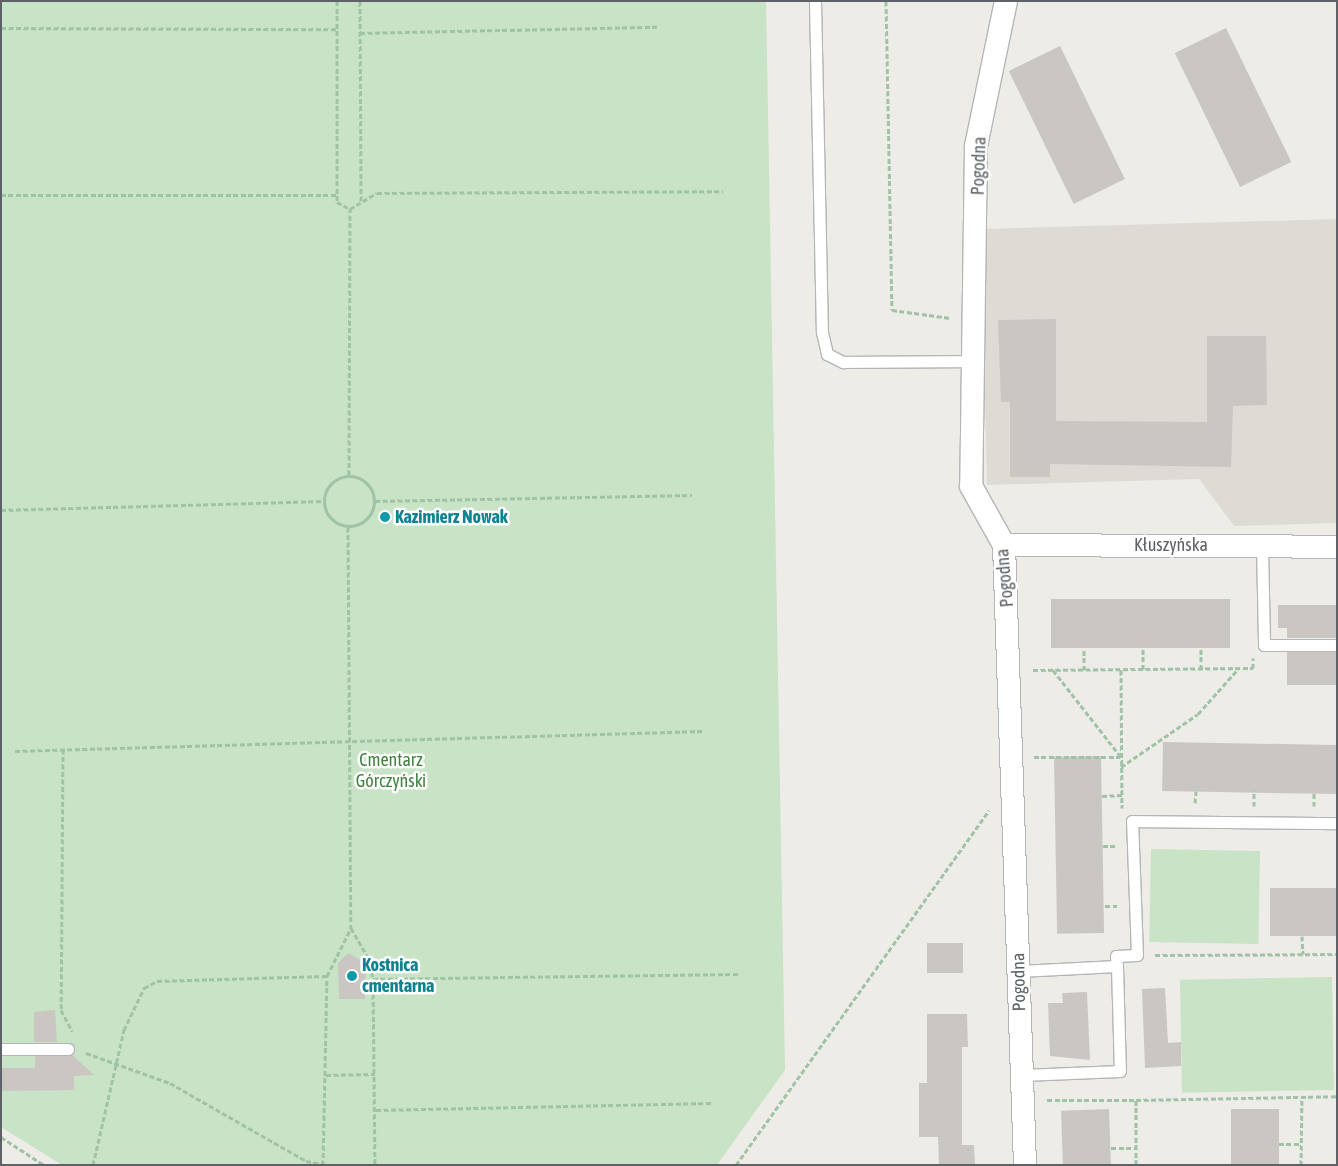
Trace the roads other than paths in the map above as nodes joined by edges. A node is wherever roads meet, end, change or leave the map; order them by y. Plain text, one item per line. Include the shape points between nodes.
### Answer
1 (815, 1) edge
2 (1006, 1) edge
3 (974, 361) junction
4 (1004, 545) junction
5 (1262, 546) junction
6 (1337, 546) edge
7 (1337, 645) edge
8 (1337, 823) edge
9 (1117, 966) junction
10 (1019, 971) junction
11 (1, 1049) edge
12 (68, 1049) road end
13 (1022, 1076) junction
14 (1025, 1165) edge

1 - 3 lane via 822,332 827,354 843,362
2 - 3 street, Pogodna via 976,146
3 - 4 street, Pogodna via 971,486
4 - 5 street, Kłuszyńska
4 - 10 street, Pogodna
5 - 6 street, Kłuszyńska
5 - 7 lane via 1264,645
8 - 9 lane via 1132,821 1137,955 1116,956
9 - 10 lane
9 - 13 lane via 1120,1071
10 - 13 street, Pogodna
11 - 12 lane
13 - 14 street, Pogodna

